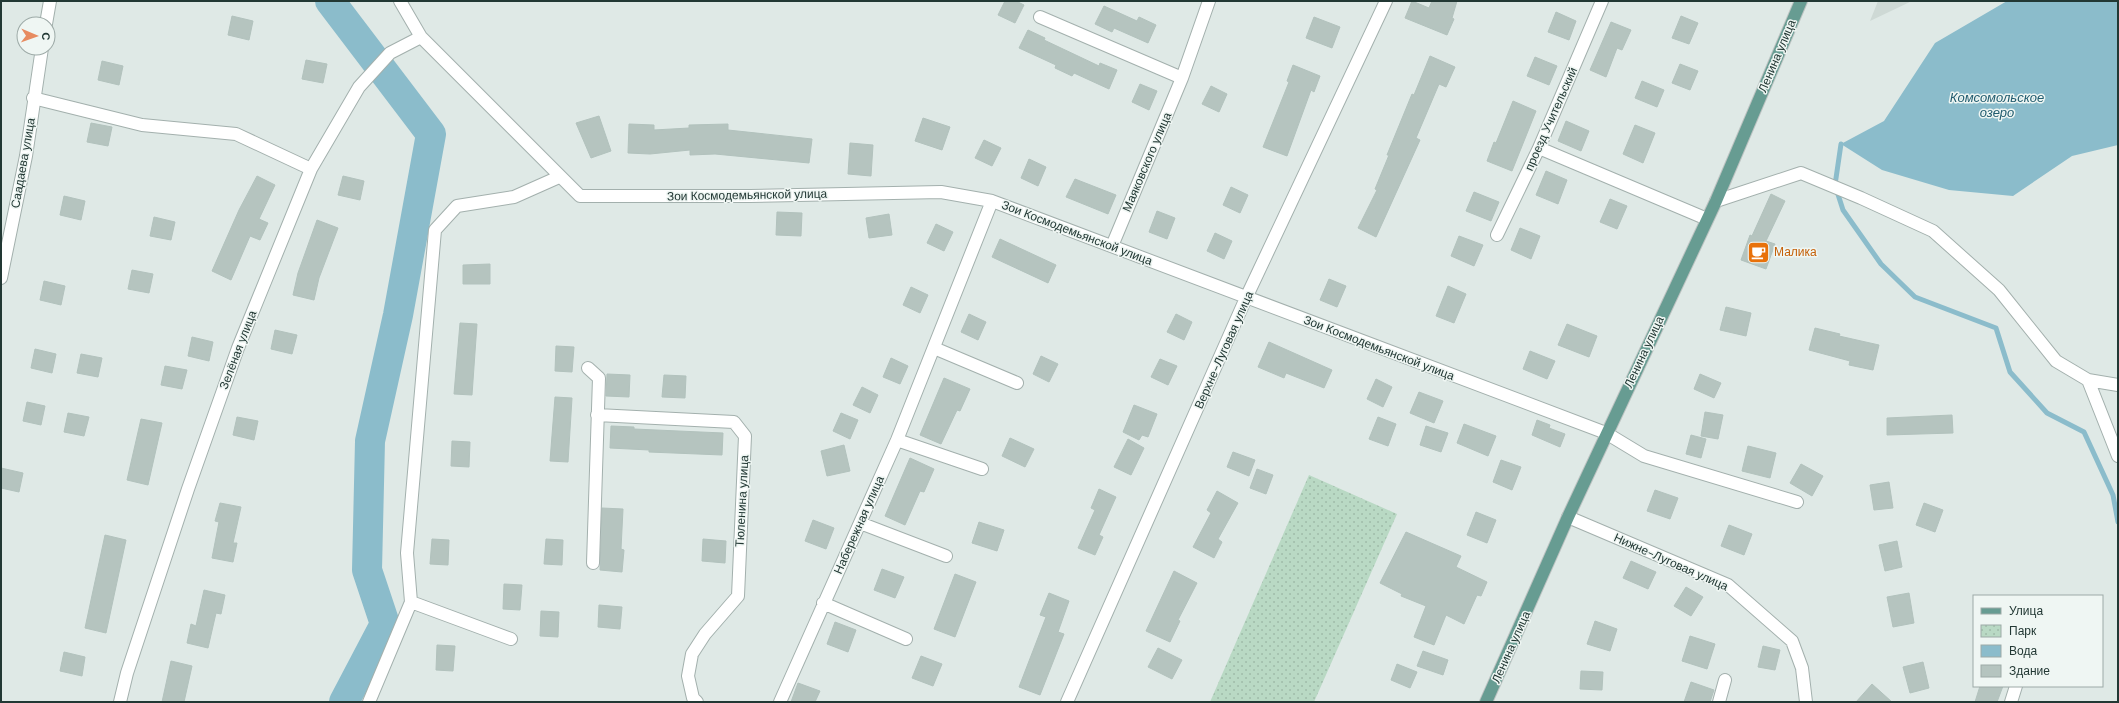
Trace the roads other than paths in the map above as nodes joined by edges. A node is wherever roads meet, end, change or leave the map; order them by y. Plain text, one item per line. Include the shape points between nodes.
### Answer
1 (50, 1) edge
2 (400, 1) edge
3 (1209, 1) edge
4 (1386, 1) edge
5 (1602, 1) edge
6 (1801, 1) edge
7 (47, 16) edge
8 (1040, 17) dead end
9 (421, 37) junction
10 (41, 56) edge
11 (1182, 78) junction
12 (33, 98) junction
13 (1539, 148) junction
14 (311, 169) junction
15 (559, 177) junction
16 (992, 201) junction
17 (1716, 201) junction
18 (1707, 219) junction
19 (1497, 235) dead end
20 (1112, 246) junction
21 (1, 278) edge
22 (1246, 298) junction
23 (934, 348) junction
24 (588, 368) dead end
25 (2088, 380) junction
26 (1017, 383) dead end
27 (2118, 385) edge
28 (597, 415) junction
29 (1606, 433) junction
30 (897, 440) junction
31 (2118, 456) edge
32 (982, 469) dead end
33 (1797, 502) dead end
34 (1568, 517) junction
35 (860, 523) junction
36 (946, 556) dead end
37 (593, 563) dead end
38 (411, 602) junction
39 (823, 603) junction
40 (511, 639) dead end
41 (906, 639) dead end
42 (1725, 680) dead end
43 (2016, 687) edge
44 (120, 702) edge
45 (368, 702) edge
46 (696, 702) edge
47 (780, 702) edge
48 (1068, 702) edge
49 (1486, 702) edge
50 (1719, 702) edge
51 (1806, 702) edge
52 (2011, 702) edge

1 - 7 street
2 - 9 street, Зои Космодемьянской улица
3 - 11 street, Маяковского улица
4 - 22 street, Верхне-Луговая улица
5 - 13 street, проезд Учительский
6 - 17 main road, Ленина улица
8 - 11 street
9 - 14 street, Зелёная улица via 390,53 359,87
9 - 15 street, Зои Космодемьянской улица
10 - 12 street, Саадаева улица
11 - 20 street, Маяковского улица
12 - 14 street via 142,125 236,134
12 - 21 street, Саадаева улица via 26,156
13 - 18 street
13 - 19 street, проезд Учительский
14 - 44 street, Зелёная улица via 233,362 188,488 127,673
15 - 16 street, Зои Космодемьянской улица via 580,196 941,192
15 - 38 street via 514,196 457,206 435,230 406,554
16 - 20 street, Зои Космодемьянской улица
16 - 23 street, Набережная улица
17 - 18 main road, Ленина улица
17 - 25 street via 1801,173 1933,231 1999,290 2056,361
18 - 29 main road, Ленина улица
20 - 22 street, Зои Космодемьянской улица
22 - 29 street, Зои Космодемьянской улица
22 - 48 street, Верхне-Луговая улица
23 - 26 street
23 - 30 street, Набережная улица
24 - 28 street via 600,378
25 - 27 street
25 - 31 street
28 - 37 street
28 - 46 street, Тюленина улица via 734,422 745,436 738,596 692,654 688,676
29 - 33 street, Зои Космодемьянской улица via 1644,456
29 - 34 main road, Ленина улица
30 - 32 street
30 - 35 street, Набережная улица
34 - 49 main road, Ленина улица
34 - 51 street, Нижне-Луговая улица via 1728,585 1792,641 1802,668
35 - 36 street
35 - 39 street, Набережная улица
38 - 40 street
38 - 45 street
39 - 41 street
39 - 47 street, Набережная улица
42 - 50 street
43 - 52 street

